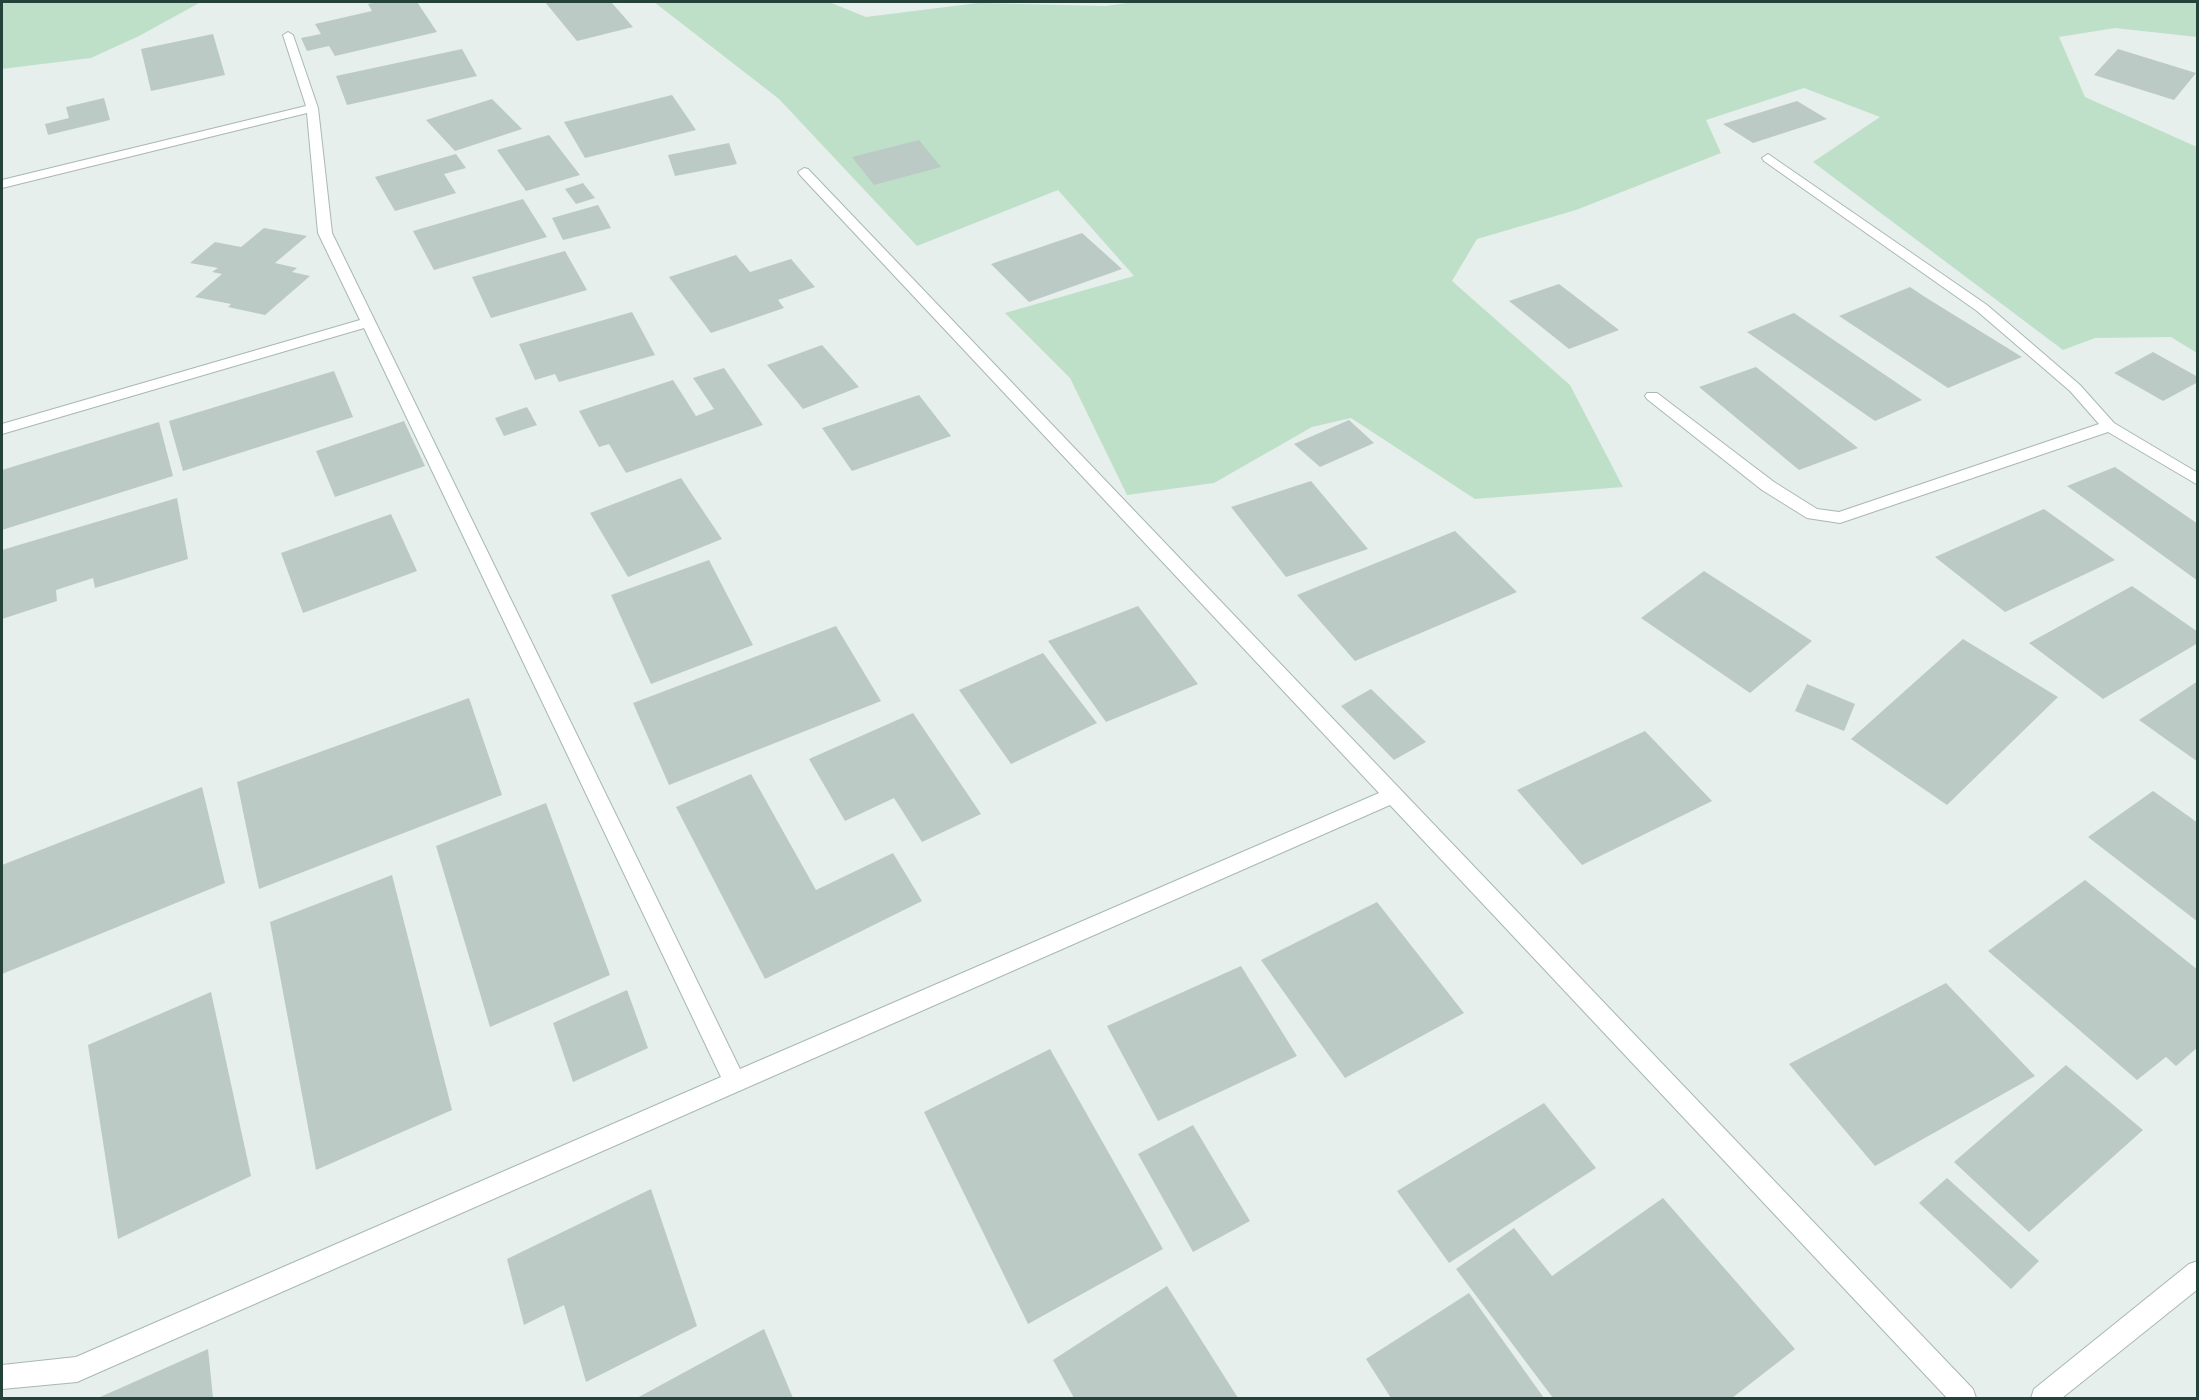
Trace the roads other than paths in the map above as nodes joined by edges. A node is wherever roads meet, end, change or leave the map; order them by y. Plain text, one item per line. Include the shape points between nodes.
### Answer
1 (288, 35) dead end
2 (312, 108) junction
3 (1768, 158) dead end
4 (804, 172) dead end
5 (2, 184) edge
6 (368, 322) junction
7 (1652, 396) dead end
8 (2109, 426) junction
9 (2, 429) edge
10 (2198, 480) edge
11 (1393, 795) junction
12 (735, 1082) junction
13 (2198, 1273) edge
14 (2, 1377) edge
15 (1964, 1398) edge
16 (2043, 1398) edge

1 - 2 street
2 - 5 street
2 - 6 street via 325,233
3 - 8 street via 1982,308 2075,388
4 - 11 street
6 - 9 street
6 - 12 street
7 - 8 street via 1768,486 1813,514 1840,518
8 - 10 street
11 - 12 street
11 - 15 street
12 - 14 street via 77,1369
13 - 16 street

